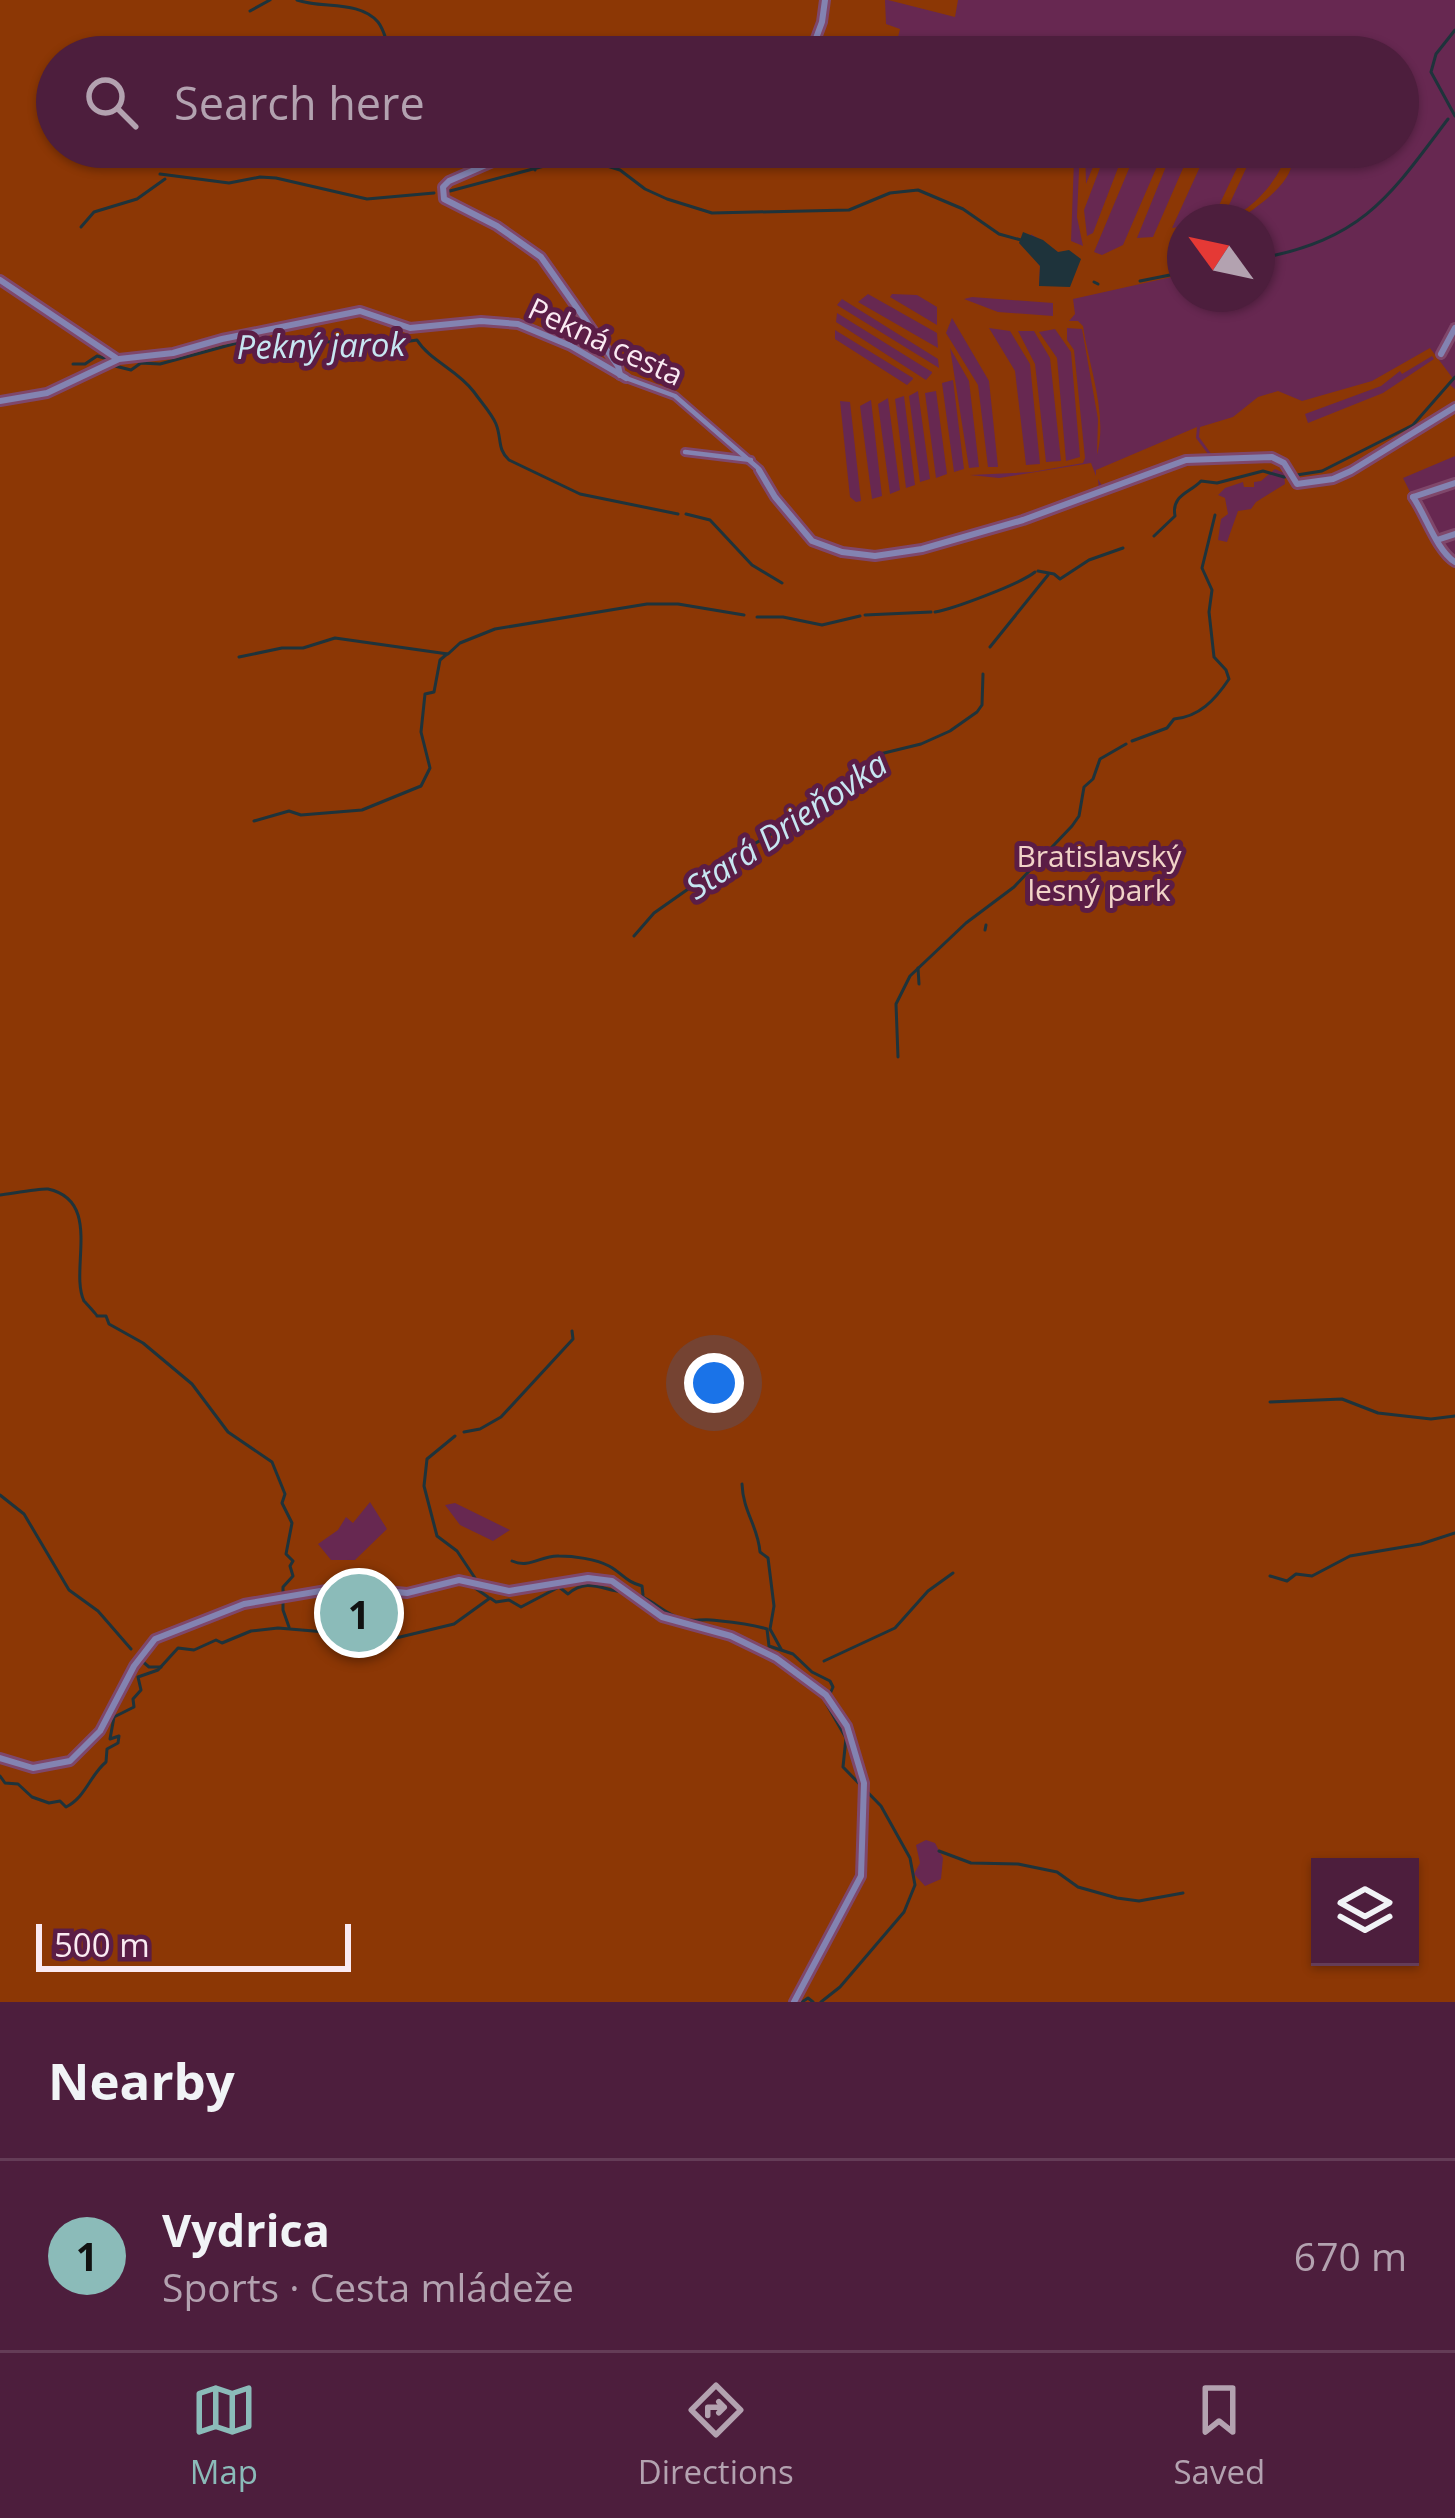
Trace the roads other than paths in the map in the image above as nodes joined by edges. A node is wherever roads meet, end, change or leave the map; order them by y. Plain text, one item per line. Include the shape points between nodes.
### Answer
1 (825, 0) edge
2 (817, 36) edge
3 (478, 168) edge
4 (0, 280) edge
5 (1455, 328) edge
6 (1455, 352) edge
7 (119, 359) junction
8 (623, 377) junction
9 (0, 401) edge
10 (1455, 407) edge
11 (685, 452) dead end
12 (751, 460) junction
13 (759, 470) joint
14 (1455, 483) edge
15 (1455, 534) edge
16 (1437, 540) junction
17 (1455, 562) edge
18 (0, 1758) edge
19 (794, 2002) edge

1 - 2 street
3 - 8 street via 449,181 443,193 541,256
4 - 7 street
5 - 6 street via 1443,351
7 - 8 street, Pekná cesta via 364,311 406,328 518,324
7 - 9 street, Pekná cesta via 46,393
8 - 12 street, Pekná cesta via 675,396
10 - 13 street, Pekná cesta via 1339,477 1299,485 1272,457 1186,460 1023,520 875,556 812,541
11 - 12 street
12 - 13 street, Pekná cesta
14 - 16 street via 1411,497
15 - 16 street
16 - 17 street
18 - 19 street via 33,1768 70,1761 100,1731 161,1634 244,1604 357,1586 407,1593 459,1580 517,1591 589,1577 612,1581 668,1619 783,1663 828,1697 847,1726 864,1791 860,1880

